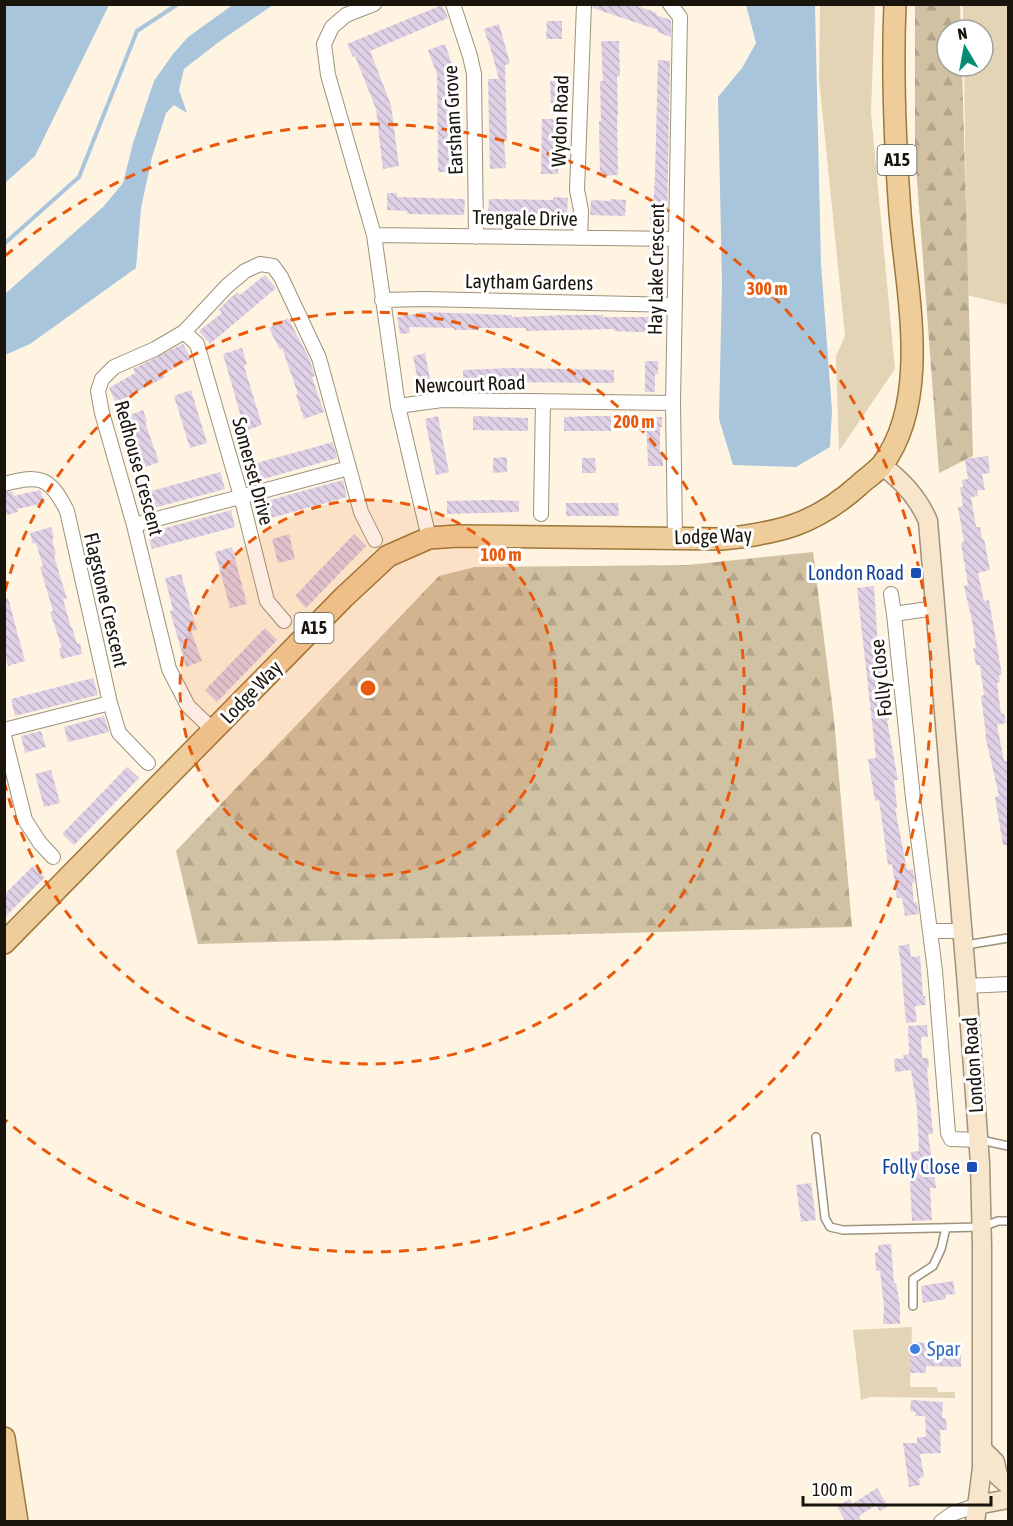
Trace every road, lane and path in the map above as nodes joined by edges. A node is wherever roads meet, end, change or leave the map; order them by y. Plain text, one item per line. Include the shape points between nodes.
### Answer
1 (374, 4) edge
2 (453, 4) edge
3 (584, 4) edge
4 (670, 4) edge
5 (895, 4) edge
6 (374, 235) junction
7 (476, 237) junction
8 (580, 238) junction
9 (676, 239) junction
10 (382, 300) junction
11 (675, 305) junction
12 (184, 332) junction
13 (543, 401) junction
14 (673, 403) junction
15 (398, 406) junction
16 (881, 465) junction
17 (349, 468) junction
18 (4, 484) edge
19 (241, 496) junction
20 (541, 514) dead end
21 (134, 525) junction
22 (429, 538) junction
23 (675, 538) junction
24 (375, 540) dead end
25 (891, 594) dead end
26 (935, 608) junction
27 (894, 614) junction
28 (284, 621) dead end
29 (110, 703) junction
30 (4, 730) edge
31 (214, 731) junction
32 (4, 736) edge
33 (148, 763) dead end
34 (53, 857) dead end
35 (931, 931) junction
36 (1008, 938) edge
37 (963, 939) junction
38 (4, 942) edge
39 (1008, 984) edge
40 (967, 986) junction
41 (816, 1137) dead end
42 (978, 1140) junction
43 (1008, 1146) edge
44 (1008, 1221) edge
45 (982, 1227) junction
46 (946, 1228) junction
47 (913, 1306) dead end
48 (4, 1438) edge
49 (982, 1449) junction
50 (1008, 1485) edge
51 (1008, 1499) edge
52 (976, 1513) edge
53 (17, 1521) edge
54 (941, 1521) edge

1 - 6 street via 346,15 332,27 324,44 328,75
2 - 7 street, Earsham Grove via 474,74
3 - 8 street, Wydon Road via 577,190
4 - 9 street, Hay Lake Crescent via 680,16
5 - 16 main road, A15 via 896,144 912,370 909,405
6 - 7 street, Trengale Drive
6 - 10 street
7 - 8 street, Trengale Drive
8 - 9 street, Trengale Drive
9 - 11 street, Hay Lake Crescent
10 - 11 street, Laytham Gardens
10 - 15 street
11 - 14 street, Hay Lake Crescent
12 - 17 street, Redhouse Crescent via 245,270 260,264 273,266 319,358
12 - 19 street, Somerset Drive via 197,344
12 - 21 street, Redhouse Crescent via 114,367 98,391
13 - 14 street, Newcourt Road
13 - 15 street, Newcourt Road via 442,400
13 - 20 street, Newcourt Road
14 - 23 street, Hay Lake Crescent
15 - 22 street
16 - 23 main road, Lodge Way / A15 via 837,505 794,526 722,540
16 - 26 main road, London Road via 918,500 928,521
17 - 19 street
17 - 24 street, Redhouse Crescent via 361,513
18 - 29 street, Flagstone Crescent via 28,477 46,481 67,511
19 - 21 street
19 - 28 street, Somerset Drive via 267,601
21 - 31 street, Redhouse Crescent via 169,669 188,706
22 - 23 main road, Lodge Way / A15
22 - 31 main road, Lodge Way / A15 via 387,556
25 - 27 street, Folly Close
26 - 27 street, Folly Close
26 - 37 main road, London Road
27 - 35 street, Folly Close
29 - 30 street
29 - 33 street, Flagstone Crescent via 119,733
31 - 38 main road, Lodge Way / A15
32 - 34 street via 25,820
35 - 37 street
35 - 42 street, Folly Close via 948,1133 951,1139
36 - 37 lane
37 - 40 main road, London Road
39 - 40 street
40 - 42 main road, London Road
41 - 46 lane via 825,1218 830,1227
42 - 43 lane
42 - 45 main road, London Road
44 - 45 lane
45 - 46 lane
45 - 49 main road, London Road
46 - 47 lane via 933,1266 913,1279
48 - 53 main road
49 - 50 main road
49 - 52 main road, London Road
51 - 52 main road
52 - 54 street via 952,1514

